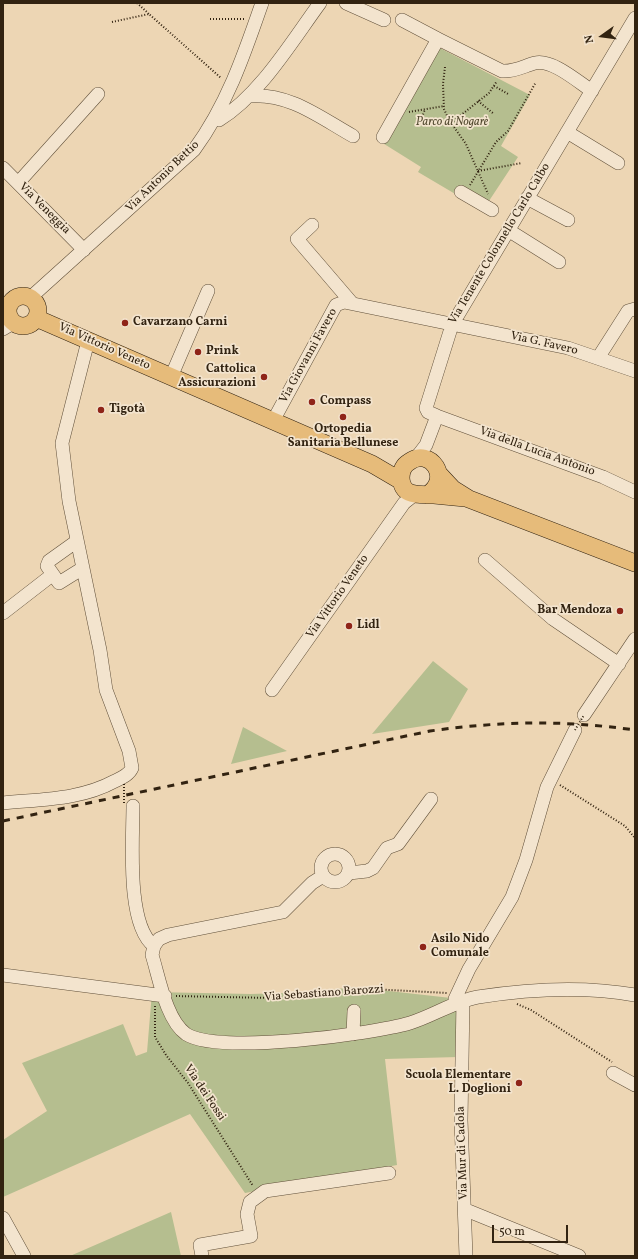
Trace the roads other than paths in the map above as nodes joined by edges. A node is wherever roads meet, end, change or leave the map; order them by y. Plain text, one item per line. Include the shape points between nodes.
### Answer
1 (262, 3) edge
2 (320, 3) edge
3 (346, 3) edge
4 (635, 18) edge
5 (384, 20) dead end
6 (402, 20) dead end
7 (438, 39) junction
8 (592, 91) junction
9 (98, 94) dead end
10 (249, 96) junction
11 (215, 119) junction
12 (567, 132) junction
13 (353, 136) dead end
14 (383, 137) dead end
15 (618, 163) dead end
16 (3, 168) edge
17 (18, 184) junction
18 (463, 193) road end
19 (527, 198) junction
20 (492, 210) dead end
21 (568, 220) dead end
22 (312, 224) dead end
23 (508, 230) junction
24 (84, 250) junction
25 (559, 262) dead end
26 (208, 291) dead end
27 (30, 298) junction
28 (351, 302) junction
29 (635, 309) edge
30 (7, 316) edge
31 (36, 318) junction
32 (452, 324) junction
33 (88, 341) junction
34 (598, 358) junction
35 (635, 370) edge
36 (171, 377) junction
37 (437, 416) junction
38 (273, 421) junction
39 (419, 457) junction
40 (372, 464) junction
41 (439, 474) junction
42 (635, 492) edge
43 (411, 493) junction
44 (469, 499) junction
45 (77, 540) junction
46 (485, 560) dead end
47 (635, 563) edge
48 (82, 568) junction
49 (52, 575) junction
50 (3, 613) edge
51 (635, 639) edge
52 (619, 664) junction
53 (272, 690) dead end
54 (584, 715) road end
55 (575, 730) road end
56 (431, 799) dead end
57 (3, 803) edge
58 (129, 806) road end
59 (349, 873) junction
60 (323, 876) junction
61 (154, 946) junction
62 (3, 975) edge
63 (635, 995) edge
64 (160, 996) junction
65 (460, 999) junction
66 (354, 1011) dead end
67 (353, 1034) junction
68 (614, 1069) road end
69 (635, 1085) edge
70 (389, 1173) dead end
71 (466, 1210) junction
72 (3, 1218) edge
73 (24, 1256) edge
74 (202, 1256) edge
75 (466, 1256) edge
76 (579, 1256) edge

1 - 11 street, Via Antonio Bettio via 231,86
2 - 10 street
3 - 5 street
4 - 8 street, Via Tenente Colonnello Carlo Calbo
6 - 7 street
7 - 8 street via 502,71 546,62
7 - 14 street
8 - 12 street, Via Tenente Colonnello Carlo Calbo
9 - 17 street
10 - 11 street via 226,116 219,120
10 - 13 street via 266,95 289,101
11 - 24 street, Via Antonio Bettio via 194,150
12 - 15 street
12 - 19 street, Via Tenente Colonnello Carlo Calbo
16 - 17 street, Via Veneggia
17 - 24 street, Via Veneggia
18 - 20 street, Via Tenente Colonnello Carlo Calbo
19 - 21 street
19 - 23 street, Via Tenente Colonnello Carlo Calbo
22 - 28 street, Via Giovanni Favero via 297,239
23 - 25 street
23 - 32 street, Via Tenente Colonnello Carlo Calbo
24 - 27 street, Via Antonio Bettio
26 - 36 street
27 - 30 main road via 17,297 10,303
27 - 31 main road via 37,307
28 - 32 street, Via Giovanni Favero
28 - 38 street, Via Giovanni Favero via 336,305
29 - 34 street via 628,311
30 - 31 main road via 19,326 32,324
31 - 33 main road, Via Vittorio Veneto
32 - 34 street, Via G. Favero via 568,348
32 - 37 street, Via Tenente Colonnello Carlo Calbo via 426,408 428,412
33 - 36 main road, Via Vittorio Veneto
33 - 45 street via 62,443 68,500
34 - 35 street, Via G. Favero
36 - 38 main road, Via Vittorio Veneto
37 - 39 street
37 - 42 street, Via della Lucia Antonio via 603,476
38 - 40 main road, Via Vittorio Veneto
39 - 40 main road, Via Vittorio Veneto
39 - 41 main road, Via Vittorio Veneto via 434,463
39 - 43 main road, Via Vittorio Veneto via 401,474
40 - 43 main road, Via Vittorio Veneto
41 - 43 main road, Via Vittorio Veneto via 437,486
41 - 44 main road, Via Vittorio Veneto via 452,489
43 - 44 main road, Via Vittorio Veneto
43 - 53 street, Via Vittorio Veneto
44 - 47 main road, Via Vittorio Veneto
45 - 48 street
45 - 49 street via 48,562
46 - 52 street via 553,619
48 - 49 street via 61,583
48 - 57 street via 106,690 129,752 132,768 123,777 86,794
49 - 50 street
51 - 52 street
52 - 54 street
55 - 65 street via 549,783 512,897 469,969
56 - 59 street via 398,844 387,848 373,868
58 - 61 street via 134,895 143,934
59 - 60 street via 340,882 330,882
59 - 60 street via 350,868 346,859 333,854 322,862
60 - 61 street via 312,883 283,912 168,935 159,939
61 - 64 street via 152,955
62 - 64 street
63 - 65 street via 572,990
64 - 67 street via 175,1022 186,1034 198,1039 263,1042
65 - 67 street via 412,1022
65 - 71 street, Via Mur di Cadola via 461,1120
66 - 67 street, Via Sebastiano Barozzi
68 - 69 street
70 - 74 street via 265,1191 250,1202 247,1214 251,1236 200,1245
71 - 75 street, Via Mur di Cadola
71 - 76 street
72 - 73 street

